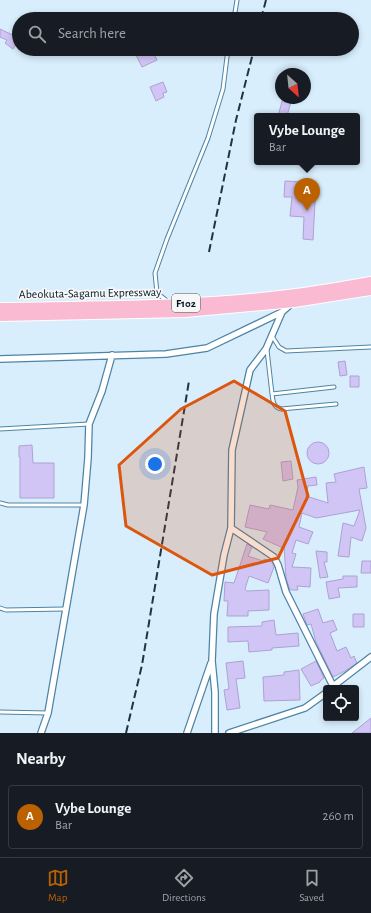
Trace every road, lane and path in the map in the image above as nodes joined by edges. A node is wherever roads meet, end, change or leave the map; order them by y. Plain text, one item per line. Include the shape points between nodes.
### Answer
1 (237, 0) edge
2 (235, 12) edge
3 (227, 56) edge
4 (371, 282) edge
5 (371, 290) edge
6 (295, 298) junction
7 (185, 303) junction
8 (0, 308) edge
9 (282, 312) junction
10 (0, 316) edge
11 (272, 336) junction
12 (371, 347) edge
13 (266, 349) junction
14 (112, 355) junction
15 (0, 359) edge
16 (334, 387) dead end
17 (272, 394) junction
18 (336, 404) dead end
19 (89, 424) junction
20 (0, 429) edge
21 (0, 503) edge
22 (84, 505) junction
23 (231, 528) junction
24 (0, 608) edge
25 (65, 609) junction
26 (371, 657) edge
27 (212, 661) junction
28 (331, 685) edge
29 (335, 685) edge
30 (323, 695) edge
31 (0, 712) edge
32 (48, 713) junction
33 (42, 733) edge
34 (187, 733) edge
35 (215, 733) edge
36 (229, 733) edge

1 - 2 lane
3 - 7 lane via 223,89 208,138 166,239 155,273 157,293 166,301
4 - 6 highway, Abeokuta-Sagamu Expressway / F102
5 - 6 highway, Abeokuta-Sagamu Expressway / F102
6 - 7 highway, Abeokuta-Sagamu Expressway / F102
6 - 9 street
6 - 10 highway, Abeokuta-Sagamu Expressway / F102 via 146,314
7 - 8 highway, Abeokuta-Sagamu Expressway / F102
9 - 11 street
9 - 14 street via 207,348 166,354
11 - 12 lane via 279,347 286,351
11 - 13 street
13 - 17 lane
13 - 23 street via 250,370 232,450
14 - 15 street
14 - 19 street
16 - 17 lane
17 - 18 lane via 274,405 281,409
19 - 20 lane
19 - 22 street
21 - 22 lane via 8,506
22 - 25 street
23 - 27 street via 214,614
23 - 28 street via 274,557 286,592
24 - 25 lane
25 - 32 street
26 - 29 street
27 - 34 street
27 - 35 street
30 - 36 street via 305,708
31 - 32 lane
32 - 33 street

